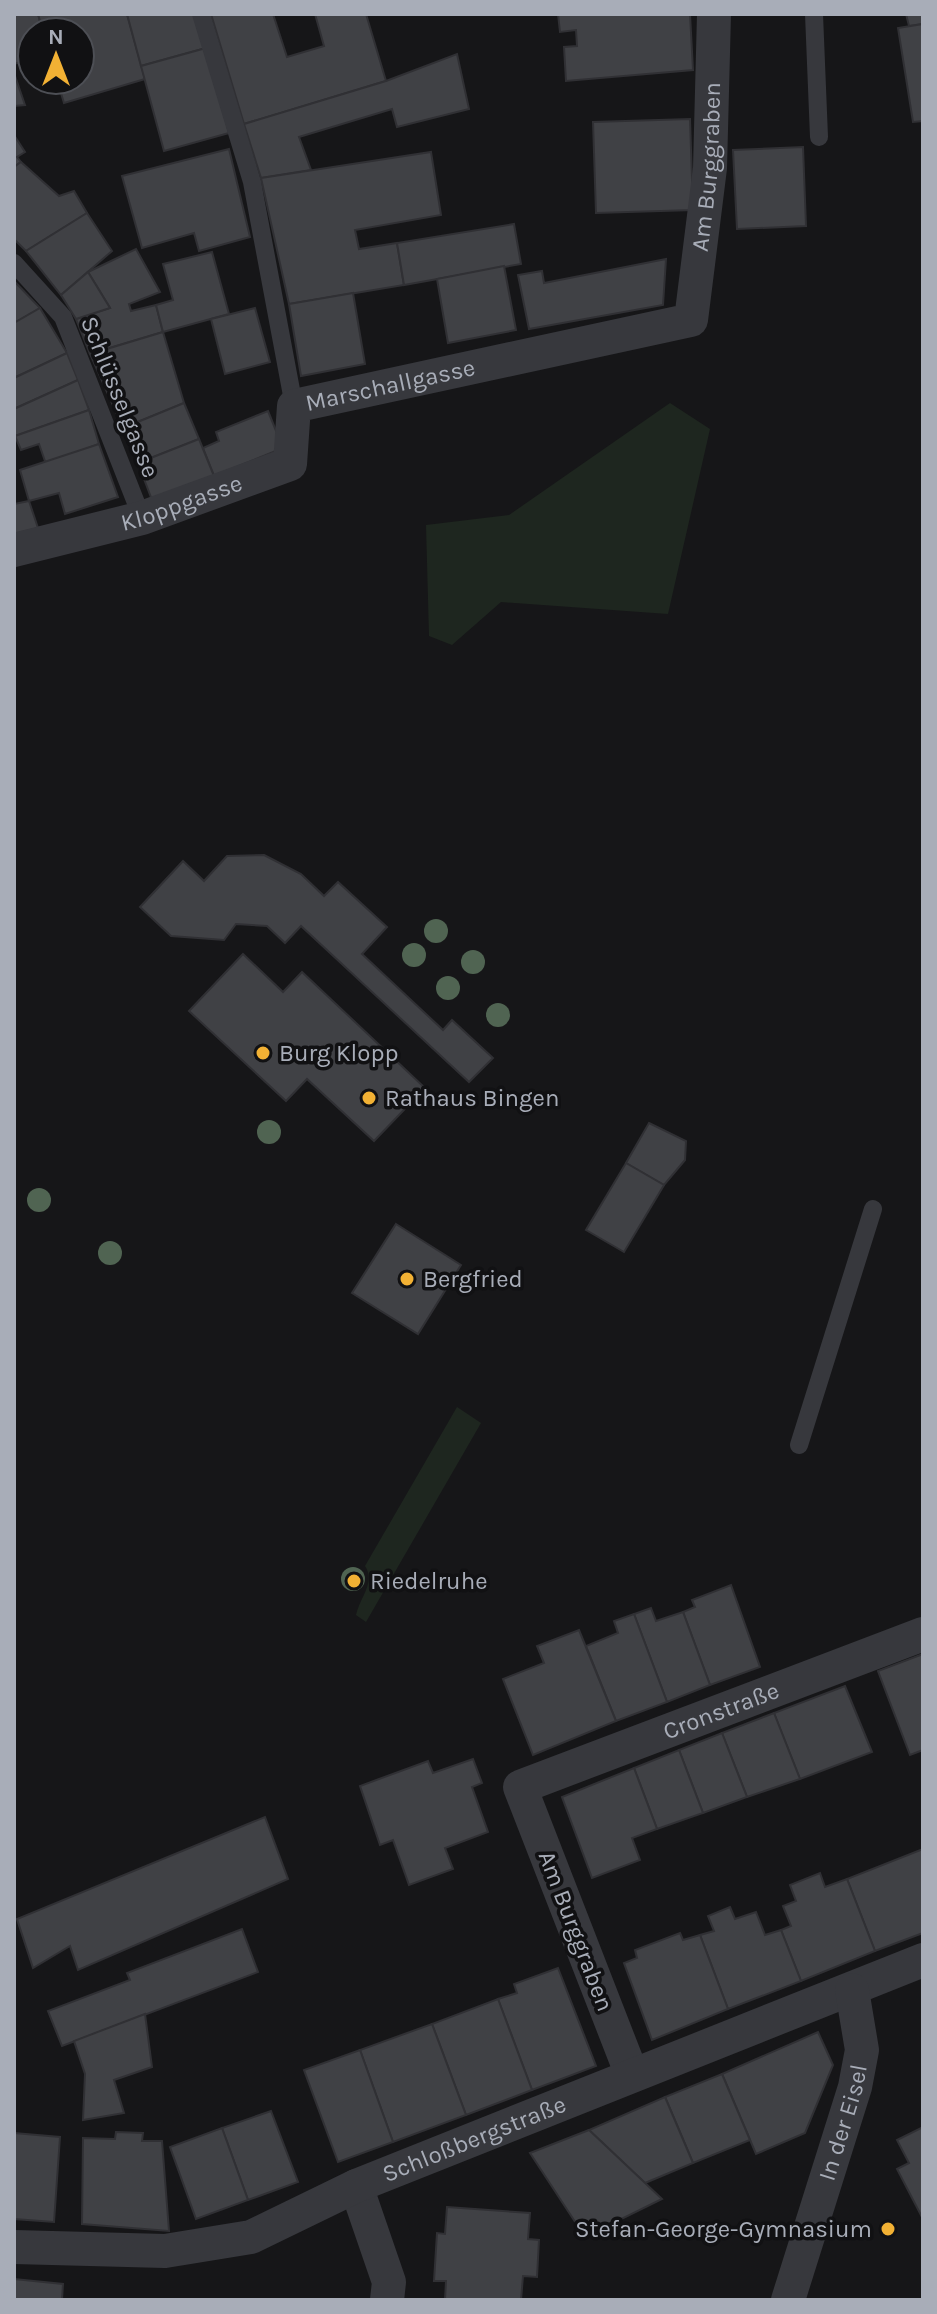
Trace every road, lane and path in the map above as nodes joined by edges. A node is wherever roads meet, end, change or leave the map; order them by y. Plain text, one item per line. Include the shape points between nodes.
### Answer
1 (201, 14) edge
2 (714, 14) edge
3 (814, 14) edge
4 (819, 137) dead end
5 (14, 263) edge
6 (691, 320) joint
7 (294, 406) junction
8 (142, 518) junction
9 (14, 550) edge
10 (873, 1209) dead end
11 (799, 1445) dead end
12 (923, 1634) edge
13 (520, 1787) joint
14 (923, 1960) edge
15 (852, 1990) junction
16 (632, 2075) junction
17 (356, 2186) junction
18 (14, 2247) edge
19 (387, 2300) edge
20 (788, 2300) edge

1 - 7 lane, Marschallgasse via 252,182
2 - 6 street, Am Burggraben via 710,168
3 - 4 lane
5 - 8 lane, Schlüsselgasse via 63,317
6 - 7 street, Marschallgasse
7 - 8 street, Kloppgasse via 290,464
8 - 9 street, Kloppgasse
10 - 11 lane
12 - 13 street, Cronstraße
13 - 16 street, Am Burggraben
14 - 15 street, Schloßbergstraße
15 - 16 street, Schloßbergstraße
15 - 20 street, In der Eisel via 862,2050 855,2087
16 - 17 street, Schloßbergstraße
17 - 18 street, Schloßbergstraße via 251,2237 165,2251
17 - 19 street via 389,2282

